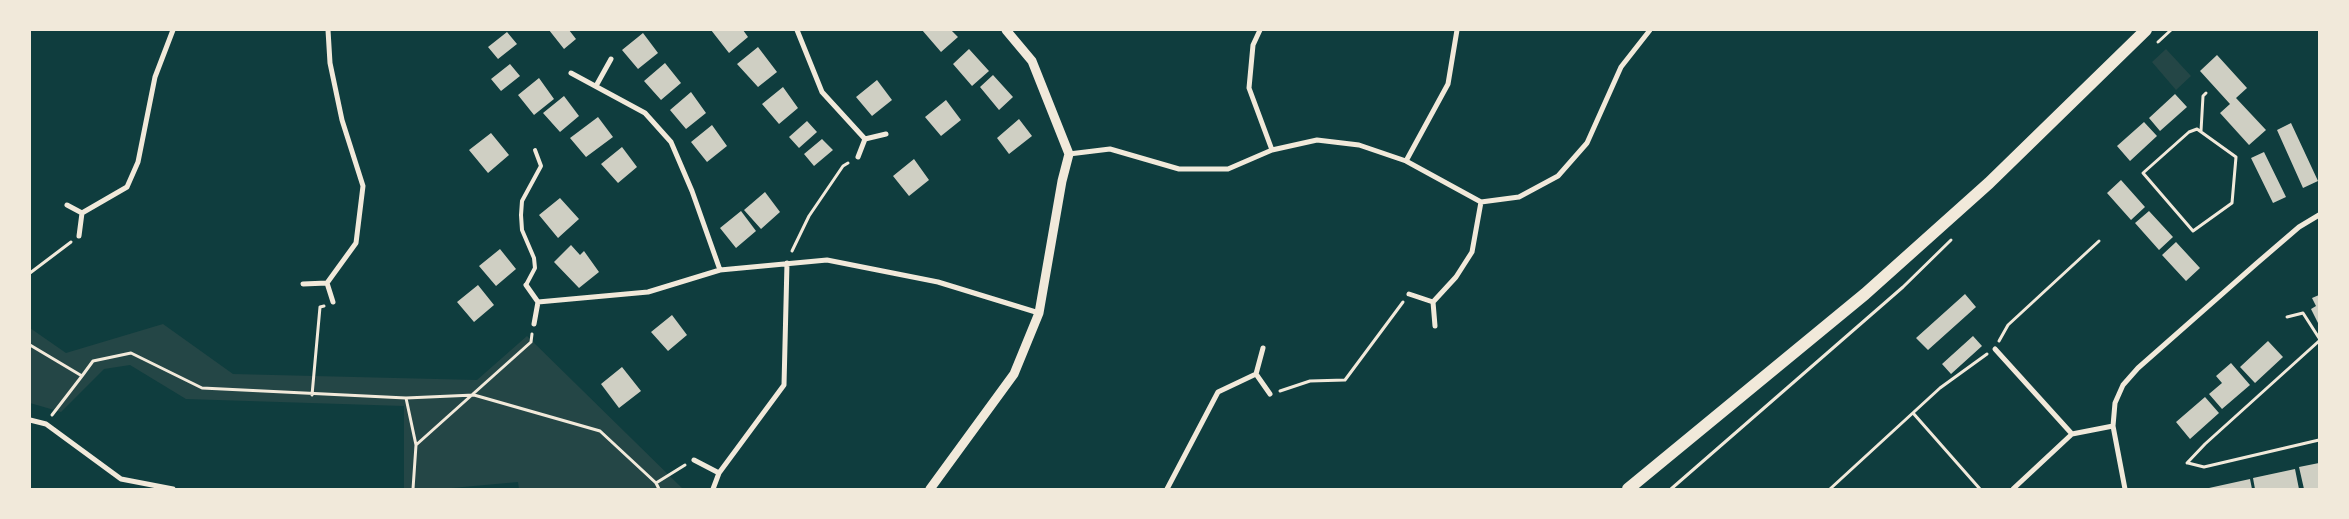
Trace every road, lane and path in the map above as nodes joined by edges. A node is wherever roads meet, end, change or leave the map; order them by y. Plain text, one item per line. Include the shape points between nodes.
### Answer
1 (174, 30) edge
2 (328, 30) edge
3 (797, 30) edge
4 (1006, 30) edge
5 (1260, 30) edge
6 (1457, 30) edge
7 (1650, 30) edge
8 (2146, 30) edge
9 (611, 59) dead end
10 (571, 73) dead end
11 (596, 86) junction
12 (2206, 93) dead end
13 (2200, 132) junction
14 (886, 134) dead end
15 (865, 140) junction
16 (535, 150) dead end
17 (1272, 150) junction
18 (1069, 154) junction
19 (858, 157) joint
20 (1406, 161) junction
21 (1481, 202) junction
22 (67, 204) dead end
23 (82, 213) junction
24 (2319, 215) edge
25 (79, 236) joint
26 (2099, 241) dead end
27 (787, 263) junction
28 (720, 270) junction
29 (30, 273) edge
30 (303, 284) dead end
31 (327, 284) junction
32 (526, 285) joint
33 (1409, 294) joint
34 (333, 302) joint
35 (538, 302) junction
36 (1433, 302) junction
37 (1039, 313) junction
38 (2287, 317) dead end
39 (534, 324) joint
40 (1435, 326) dead end
41 (2319, 339) edge
42 (30, 345) edge
43 (1263, 348) dead end
44 (1995, 349) junction
45 (1256, 374) junction
46 (82, 376) junction
47 (1270, 394) joint
48 (312, 395) junction
49 (474, 395) junction
50 (406, 398) junction
51 (1913, 413) junction
52 (30, 420) edge
53 (46, 424) junction
54 (2114, 426) junction
55 (2072, 434) junction
56 (2319, 440) edge
57 (416, 445) junction
58 (694, 460) joint
59 (719, 473) junction
60 (656, 483) junction
61 (173, 489) edge
62 (413, 489) edge
63 (659, 489) edge
64 (713, 489) edge
65 (930, 489) edge
66 (1167, 489) edge
67 (1628, 489) edge
68 (1830, 489) edge
69 (1980, 489) edge
70 (2013, 489) edge
71 (2125, 489) edge

1 - 23 street via 155,77 138,162 127,187
2 - 31 street via 330,63 340,110 363,186 356,243
3 - 15 street via 822,92
4 - 18 street via 1032,61
5 - 17 street via 1253,45 1249,88
6 - 20 street via 1448,84
7 - 21 street via 1621,67 1587,143 1558,176 1519,197
8 - 67 main road via 1989,183 1865,294
9 - 11 street
10 - 11 street
11 - 28 street via 645,113 671,142
12 - 13 path via 2203,96
13 - 13 path via 2236,157 2232,203 2193,231 2143,173 2189,132 2197,129
14 - 15 street
15 - 19 street
16 - 32 lane via 541,166 522,201 521,215 522,230 535,268
17 - 18 street via 1228,168 1179,169 1110,149
17 - 20 street via 1317,140 1360,145
18 - 37 street
19 - 27 path via 843,166 825,191
20 - 21 street
21 - 36 street via 1472,252 1456,277
22 - 23 street
23 - 25 street
24 - 54 street via 2299,227 2138,368 2123,386 2115,403
25 - 29 path
26 - 44 path via 2008,325
27 - 28 street
27 - 37 street via 827,260 938,282
27 - 59 street via 784,385
28 - 35 street via 648,292
30 - 31 street
31 - 34 street
32 - 35 street
33 - 36 street
33 - 47 path via 1345,380 1310,381
34 - 48 path via 320,307
35 - 39 street
36 - 40 street
37 - 65 street via 1014,374
38 - 41 path via 2304,313
39 - 49 path via 531,342
41 - 56 path via 2187,463 2204,467
42 - 46 path
43 - 45 street
44 - 51 path via 1940,388
44 - 55 street
45 - 47 street
45 - 66 street via 1218,392
46 - 48 path via 93,361 131,353 202,388
46 - 53 path
48 - 50 path
49 - 50 path
49 - 57 path
49 - 60 path via 600,431
50 - 57 path
51 - 68 path
51 - 69 path
52 - 53 street
53 - 61 street via 121,479
54 - 55 street
54 - 71 street
55 - 70 street
57 - 62 path
58 - 59 street
58 - 60 path
59 - 64 street
60 - 63 path

